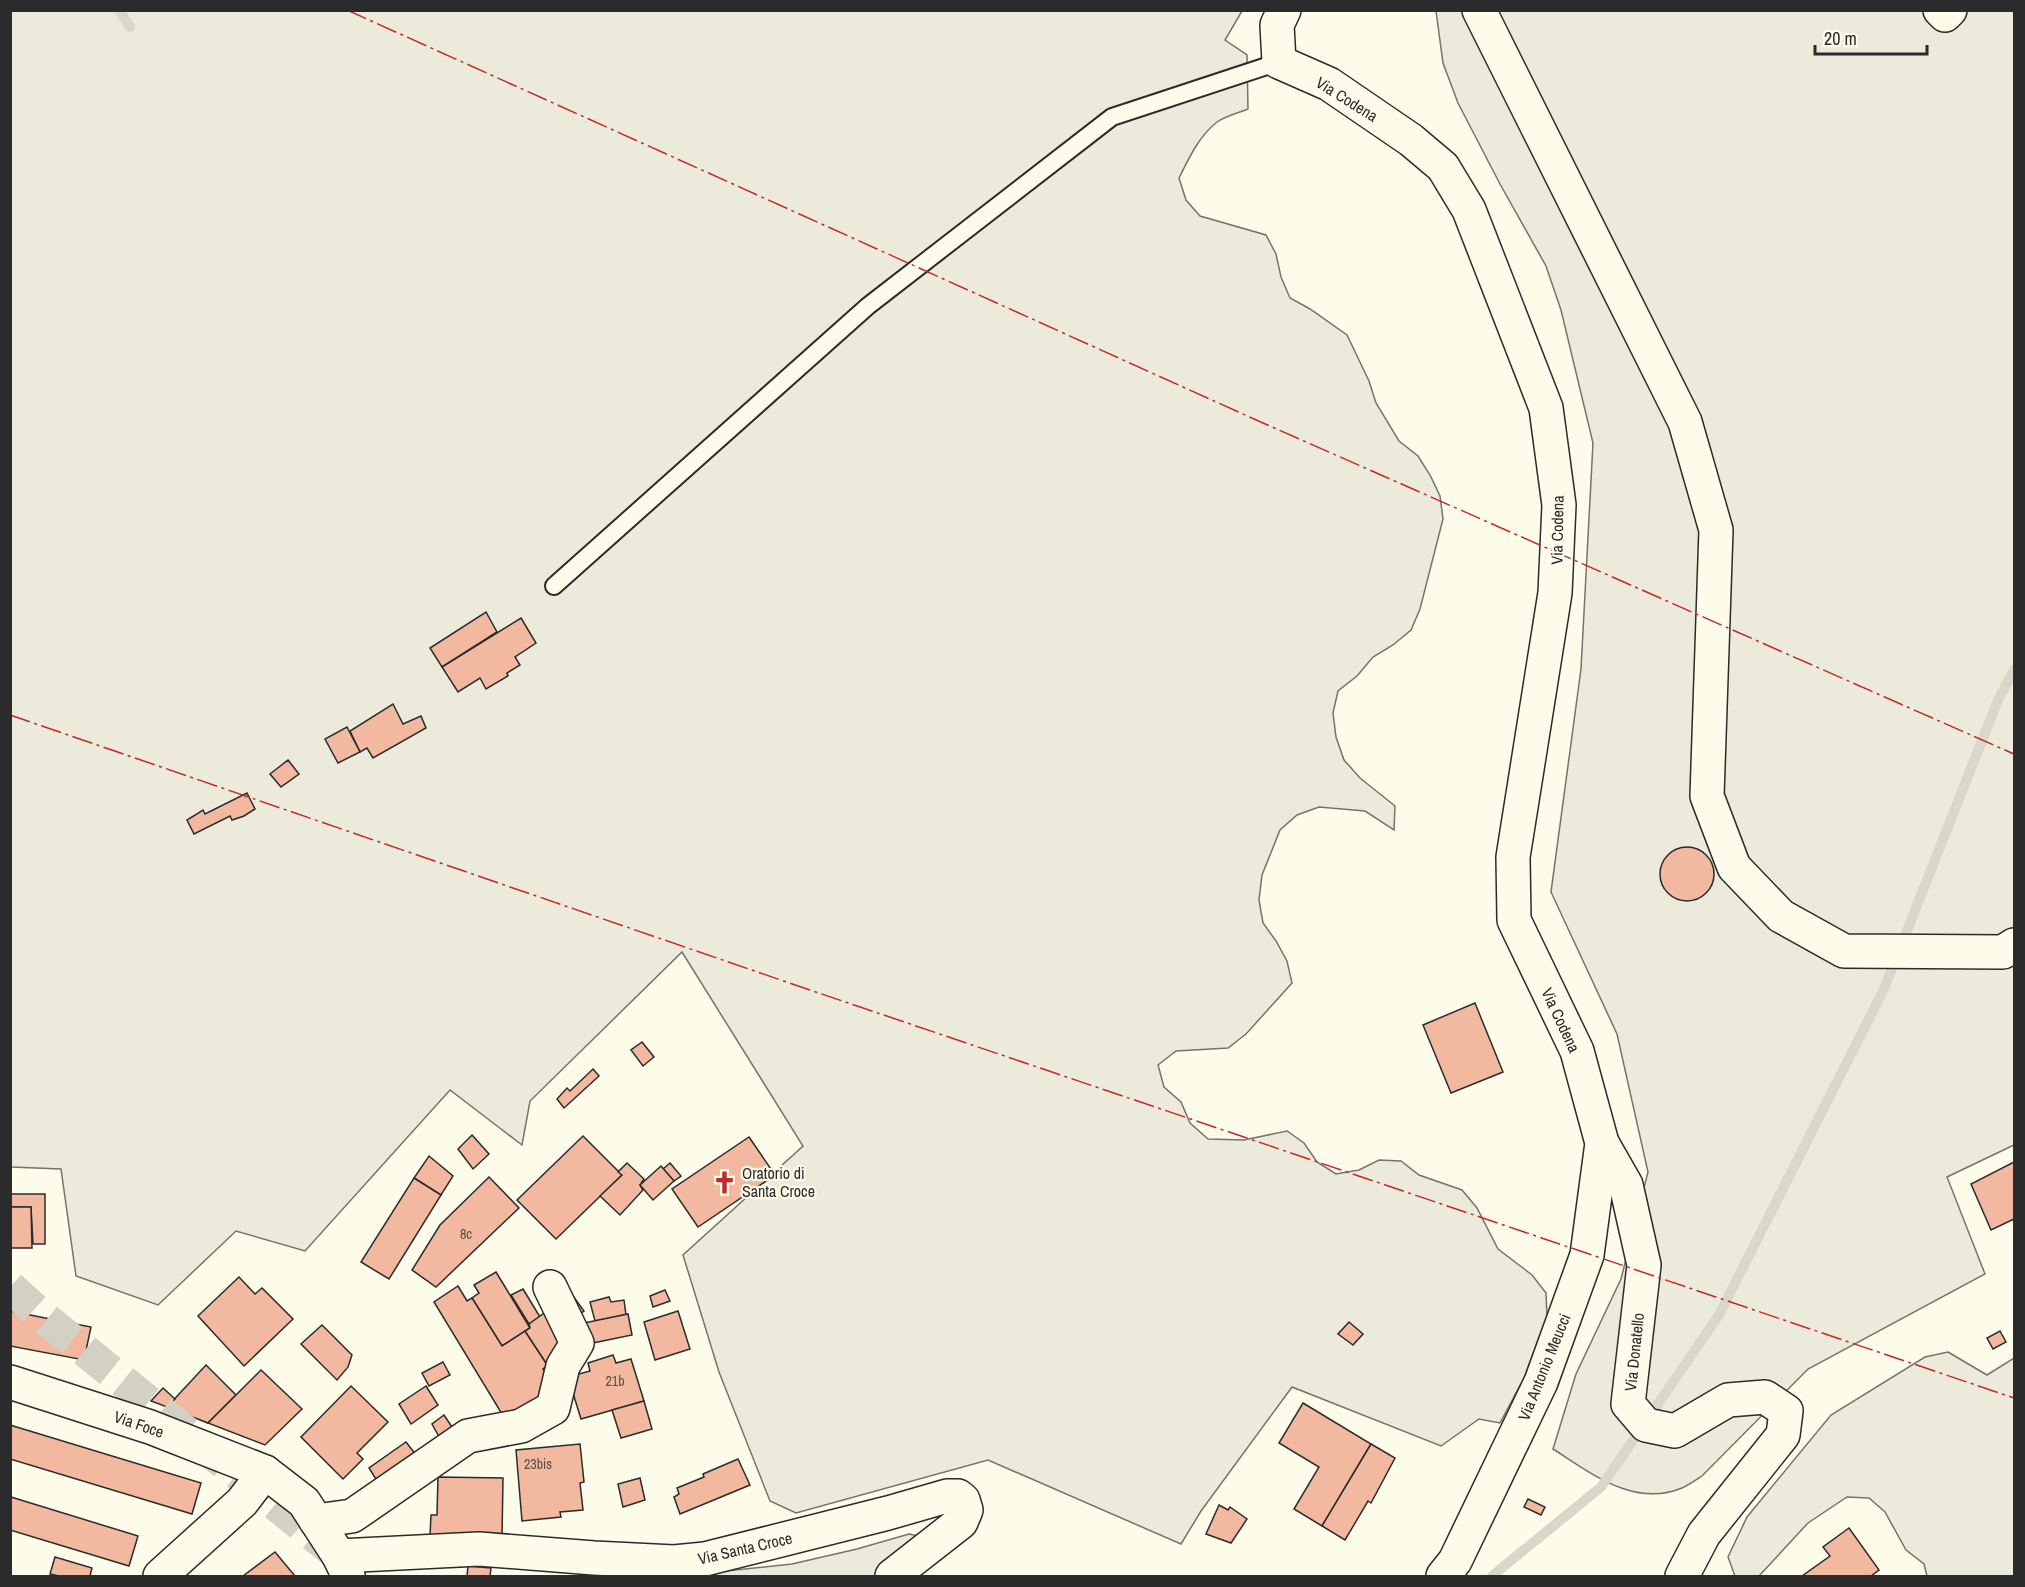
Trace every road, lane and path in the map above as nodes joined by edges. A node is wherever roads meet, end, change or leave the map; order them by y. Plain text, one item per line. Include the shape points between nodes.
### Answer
1 (1284, 10) edge
2 (1479, 10) edge
3 (1940, 10) edge
4 (1950, 10) edge
5 (1279, 62) junction
6 (554, 586) dead end
7 (2014, 945) edge
8 (1602, 1143) junction
9 (550, 1287) dead end
10 (10, 1382) edge
11 (265, 1472) junction
12 (316, 1521) junction
13 (344, 1566) edge
14 (160, 1576) edge
15 (892, 1576) edge
16 (1443, 1576) edge
17 (1682, 1576) edge

1 - 5 street via 1277,25
2 - 7 street via 1684,422 1716,530 1707,796 1734,867 1781,916 1844,951 2003,952
3 - 4 street via 1945,15
5 - 6 lane via 1112,117 868,306
5 - 8 street, Via Codena via 1329,84 1443,167 1469,210 1546,408 1560,505 1555,593 1513,857 1514,920 1577,1051
8 - 16 street, Via Antonio Meucci via 1587,1255 1541,1382 1455,1561
8 - 17 street, Via Donatello via 1626,1185 1644,1265 1628,1404 1646,1425 1675,1431 1728,1400 1765,1396 1786,1411 1783,1435 1704,1534
9 - 12 street via 577,1343 563,1366 553,1408 521,1426 468,1436 352,1516
10 - 11 street, Via Foce via 150,1427
11 - 12 street, Via Santa Croce via 304,1502
11 - 14 street via 242,1502
12 - 13 street, Via Santa Croce
13 - 15 street, Via Santa Croce via 479,1549 674,1562 705,1559 947,1496 963,1500 966,1510 961,1522

